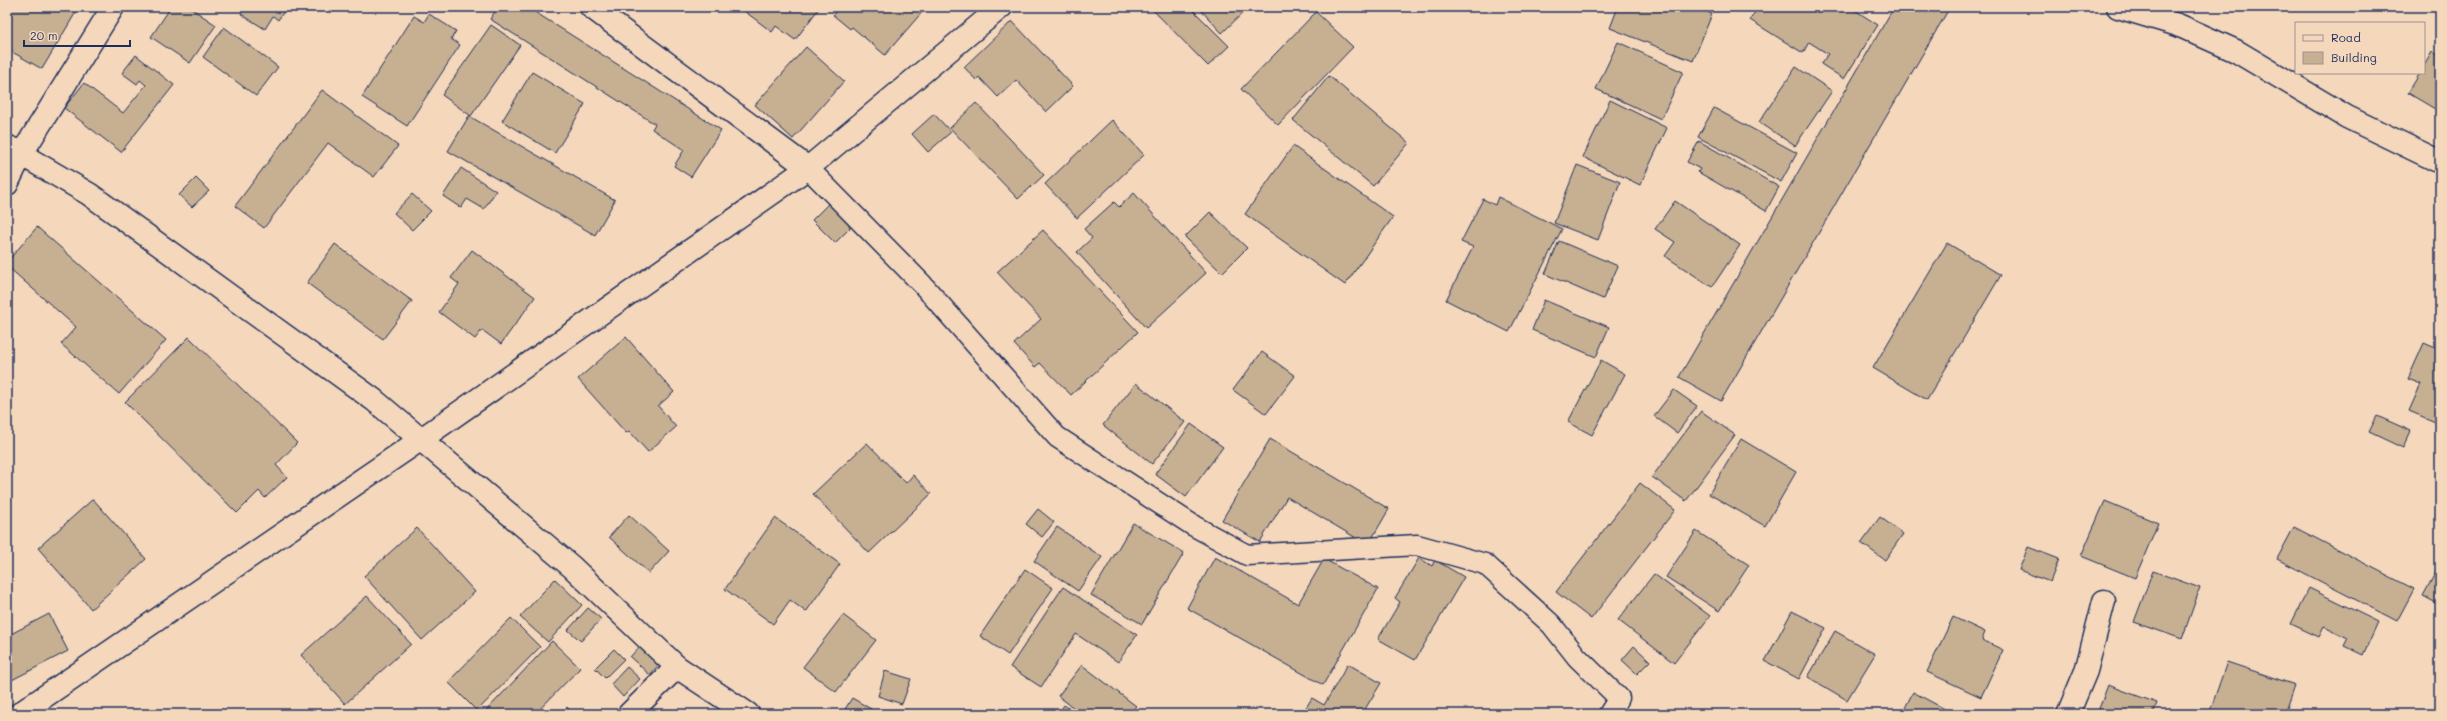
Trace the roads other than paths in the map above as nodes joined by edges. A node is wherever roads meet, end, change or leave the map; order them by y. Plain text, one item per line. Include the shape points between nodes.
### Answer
1 (113, 7) edge
2 (591, 7) edge
3 (1001, 7) edge
4 (2118, 7) edge
5 (14, 150) edge
6 (2440, 162) edge
7 (808, 168) junction
8 (7, 184) edge
9 (420, 440) junction
10 (2104, 601) dead end
11 (677, 667) junction
12 (19, 714) edge
13 (629, 714) edge
14 (748, 714) edge
15 (1609, 714) edge
16 (2068, 714) edge

1 - 5 street
2 - 7 street
3 - 7 street
4 - 6 street via 2178,25 2236,51 2347,117
5 - 8 street
5 - 9 street via 89,194 374,400
7 - 9 street
7 - 15 lane via 922,284 1057,437 1194,526 1247,555 1417,544 1485,564 1551,624 1577,657 1618,698
9 - 11 street via 572,567
9 - 12 street
10 - 16 street via 2086,671
11 - 13 street
11 - 14 street

